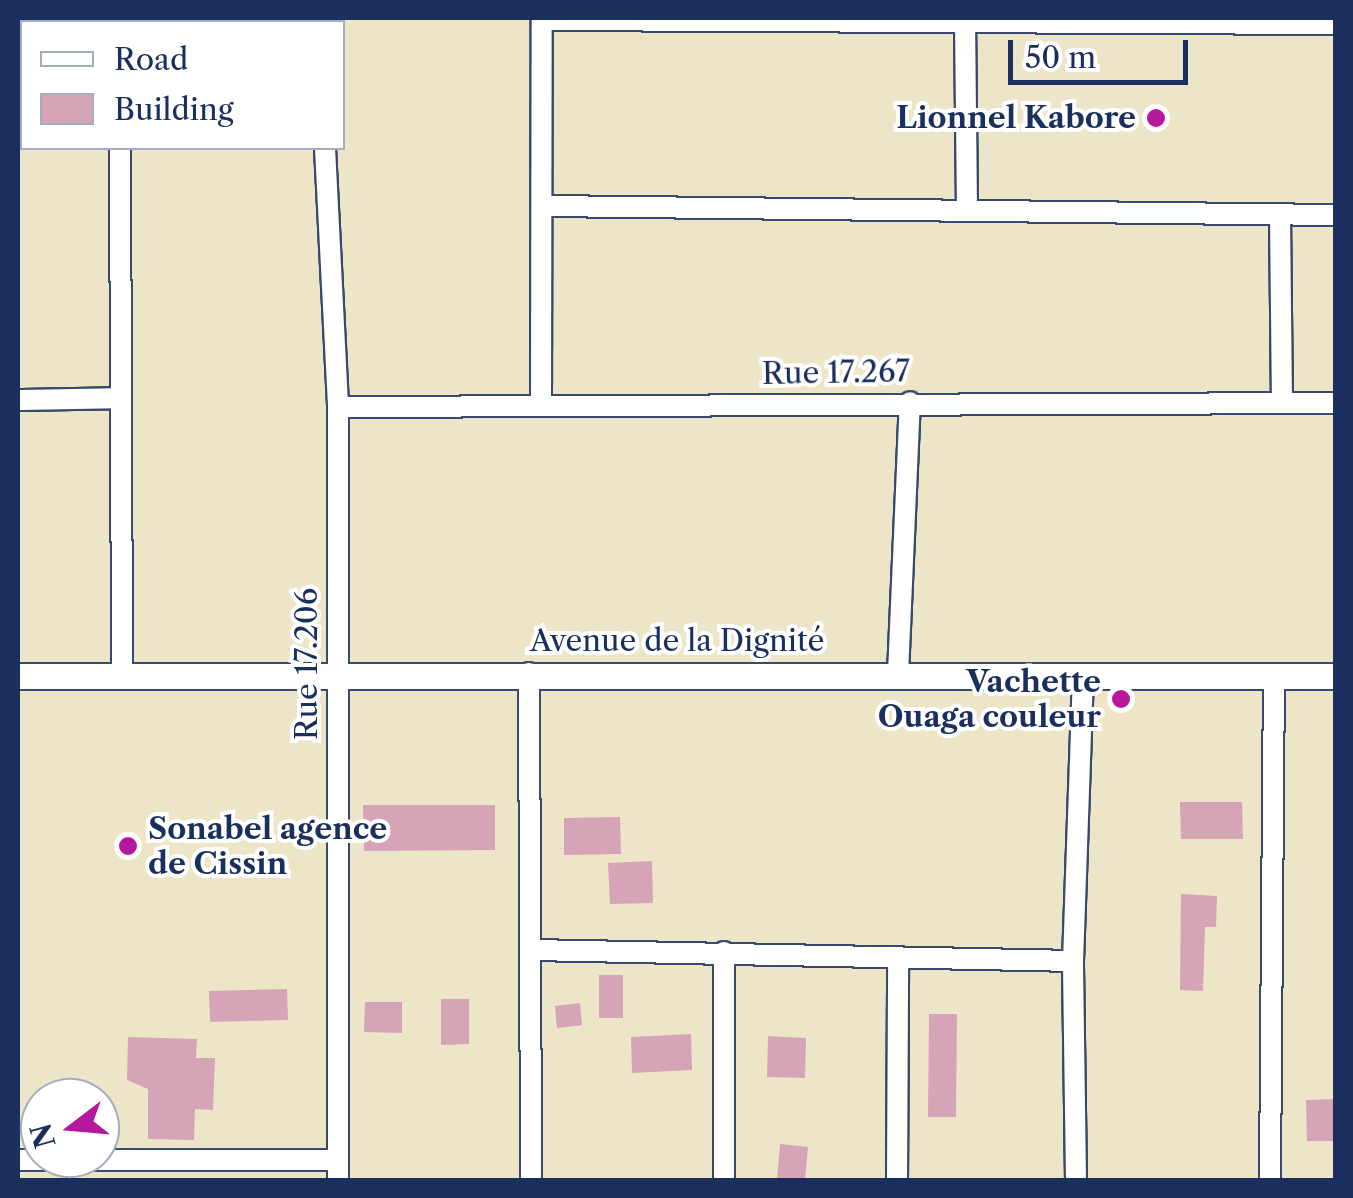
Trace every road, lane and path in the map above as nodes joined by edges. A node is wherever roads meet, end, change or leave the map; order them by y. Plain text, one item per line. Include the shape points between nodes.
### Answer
1 (542, 18) edge
2 (965, 19) edge
3 (1336, 24) edge
4 (120, 150) edge
5 (325, 150) edge
6 (542, 206) junction
7 (967, 211) junction
8 (1280, 215) junction
9 (1336, 215) edge
10 (118, 398) junction
11 (18, 400) edge
12 (910, 402) junction
13 (1282, 403) junction
14 (1336, 403) edge
15 (542, 406) junction
16 (338, 407) junction
17 (529, 673) junction
18 (338, 674) junction
19 (898, 674) junction
20 (1083, 674) junction
21 (1274, 674) junction
22 (122, 675) junction
23 (18, 676) edge
24 (1336, 676) edge
25 (532, 950) junction
26 (724, 952) junction
27 (898, 958) junction
28 (1073, 960) junction
29 (18, 1160) edge
30 (338, 1170) edge
31 (531, 1180) edge
32 (724, 1180) edge
33 (897, 1180) edge
34 (1076, 1180) edge
35 (1270, 1180) edge

1 - 2 street
1 - 6 street
2 - 3 street
2 - 7 street
4 - 10 street
5 - 16 street, Rue 17.206
6 - 7 street
6 - 15 street
7 - 8 street
8 - 9 street
8 - 13 street
10 - 11 street
10 - 22 street
12 - 13 street, Rue 17.267
12 - 15 street, Rue 17.267
12 - 19 street
13 - 14 street, Rue 17.267
15 - 16 street, Rue 17.267
16 - 18 street, Rue 17.206
17 - 18 street, Avenue de la Dignité
17 - 19 street, Avenue de la Dignité
17 - 25 street
18 - 22 street, Avenue de la Dignité
18 - 30 street, Rue 17.206
19 - 20 street, Avenue de la Dignité
20 - 21 street, Avenue de la Dignité
20 - 28 street
21 - 24 street, Avenue de la Dignité
21 - 35 street
22 - 23 street, Avenue de la Dignité
25 - 26 street
25 - 31 street
26 - 27 street
26 - 32 street
27 - 28 street
27 - 33 street
28 - 34 street
29 - 30 street

